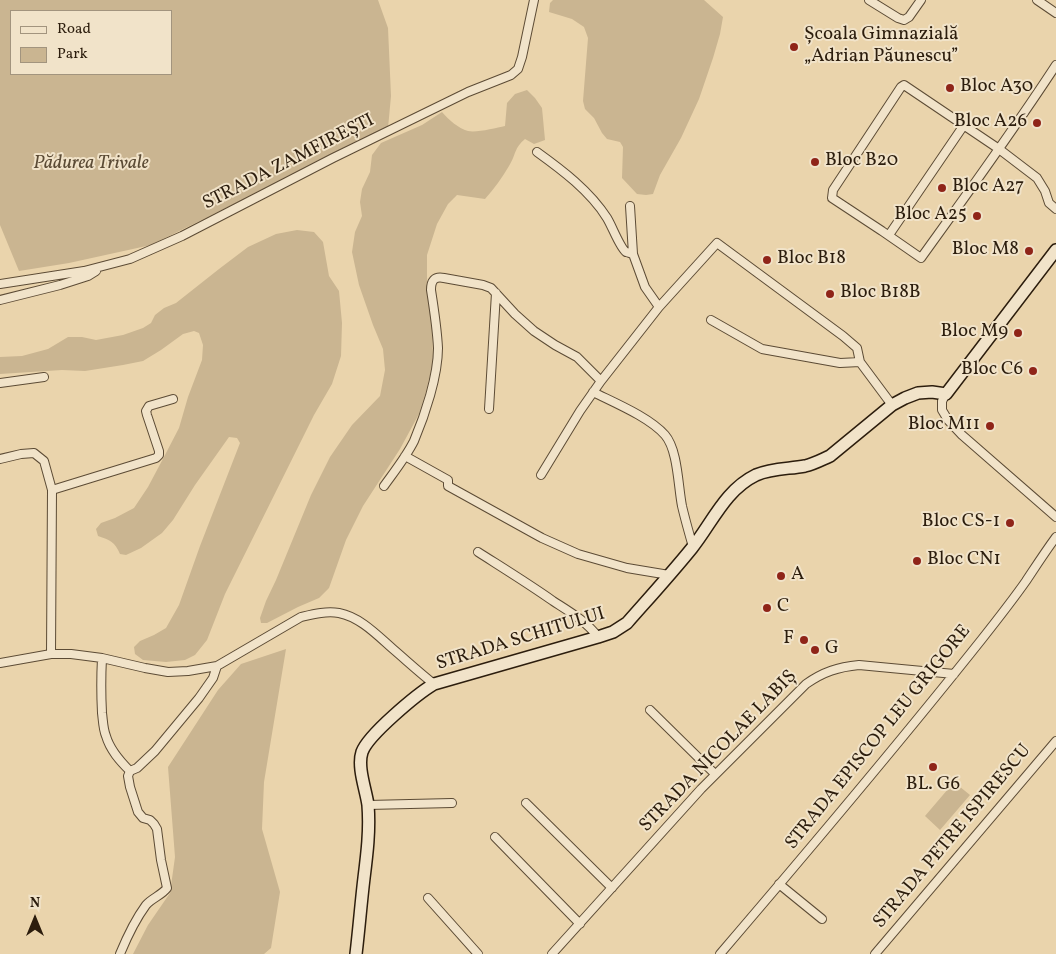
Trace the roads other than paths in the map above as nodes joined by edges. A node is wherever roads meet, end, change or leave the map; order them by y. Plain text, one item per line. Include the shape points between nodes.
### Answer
1 (534, 0) edge
2 (869, 0) edge
3 (921, 0) edge
4 (1037, 0) edge
5 (1056, 12) edge
6 (1056, 65) edge
7 (964, 125) junction
8 (999, 149) junction
9 (537, 152) dead end
10 (630, 206) dead end
11 (1056, 209) edge
12 (888, 235) junction
13 (1056, 250) edge
14 (633, 254) junction
15 (100, 268) junction
16 (0, 284) edge
17 (496, 293) junction
18 (0, 300) edge
19 (659, 307) junction
20 (711, 320) dead end
21 (860, 362) junction
22 (44, 377) dead end
23 (601, 381) junction
24 (0, 383) edge
25 (593, 392) junction
26 (946, 394) junction
27 (173, 399) dead end
28 (892, 405) junction
29 (489, 409) dead end
30 (406, 456) junction
31 (0, 460) edge
32 (541, 475) dead end
33 (384, 486) dead end
34 (52, 490) junction
35 (1056, 517) edge
36 (1056, 537) edge
37 (693, 547) junction
38 (478, 552) dead end
39 (669, 575) junction
40 (598, 637) junction
41 (51, 654) junction
42 (102, 658) junction
43 (0, 663) edge
44 (217, 666) junction
45 (954, 674) junction
46 (434, 684) junction
47 (650, 710) dead end
48 (1056, 741) edge
49 (130, 770) junction
50 (715, 774) junction
51 (452, 803) dead end
52 (526, 803) dead end
53 (368, 805) junction
54 (495, 837) dead end
55 (779, 884) junction
56 (612, 888) junction
57 (428, 898) dead end
58 (822, 919) dead end
59 (580, 924) junction
60 (120, 954) edge
61 (356, 954) edge
62 (478, 954) edge
63 (552, 954) edge
64 (720, 954) edge
65 (875, 954) edge

1 - 15 street, STRADA ZAMFIREȘTI via 522,57 518,69 511,75 468,92 333,158 182,236 130,259
2 - 3 street via 904,20
4 - 5 street
6 - 8 street
7 - 8 street
7 - 12 street
7 - 12 street via 908,87 901,87 833,190 832,198
8 - 11 street via 1037,178 1049,204
8 - 12 street via 921,258
9 - 14 street via 562,170 597,204 621,246
10 - 14 street
13 - 26 main road
14 - 19 street via 645,287
15 - 16 street, STRADA ZAMFIREȘTI
15 - 18 street via 88,276 60,285
17 - 23 street via 534,331 577,357
17 - 29 street
17 - 30 street via 483,285 439,277 431,284 437,327 436,367 423,417
19 - 21 street via 717,243 843,336 857,348
19 - 23 street
20 - 21 street via 762,349 840,363
21 - 28 street
22 - 24 street
23 - 25 street
25 - 32 street
25 - 37 street via 637,414 666,436 673,448
26 - 28 main road, STRADA SCHITULUI via 918,393
26 - 35 street via 942,410 948,420
27 - 34 street via 149,406 146,411 160,451 156,458
28 - 37 main road, STRADA SCHITULUI via 830,456 803,466 757,475 743,483 729,495
30 - 33 street
30 - 39 street via 448,480 448,486 549,541 578,554 627,568
31 - 34 street via 34,453 44,461
34 - 41 street
36 - 45 street, STRADA EPISCOP LEU GRIGORE
37 - 39 main road, STRADA SCHITULUI
38 - 40 street via 590,626
39 - 40 main road, STRADA SCHITULUI via 627,623
40 - 46 main road, STRADA SCHITULUI
41 - 42 street
41 - 43 street
42 - 44 street via 168,672
42 - 49 street via 100,685 106,736 121,763
44 - 46 street via 301,617 329,612 356,619
44 - 49 street via 199,698 155,751 137,768
45 - 50 street, STRADA NICOLAE LABIȘ via 859,665 827,671 806,684
45 - 55 street, STRADA EPISCOP LEU GRIGORE
46 - 53 main road, STRADA SCHITULUI via 406,705 364,749 361,766
47 - 50 street
48 - 65 street, STRADA PETRE ISPIRESCU
49 - 60 street via 130,787 138,812 157,829 167,888 147,904
50 - 56 street, STRADA NICOLAE LABIȘ
51 - 53 street
52 - 56 street
53 - 61 main road, STRADA SCHITULUI
54 - 59 street
55 - 58 street
55 - 64 street, STRADA EPISCOP LEU GRIGORE
56 - 59 street, STRADA NICOLAE LABIȘ
57 - 62 street
59 - 63 street, STRADA NICOLAE LABIȘ

